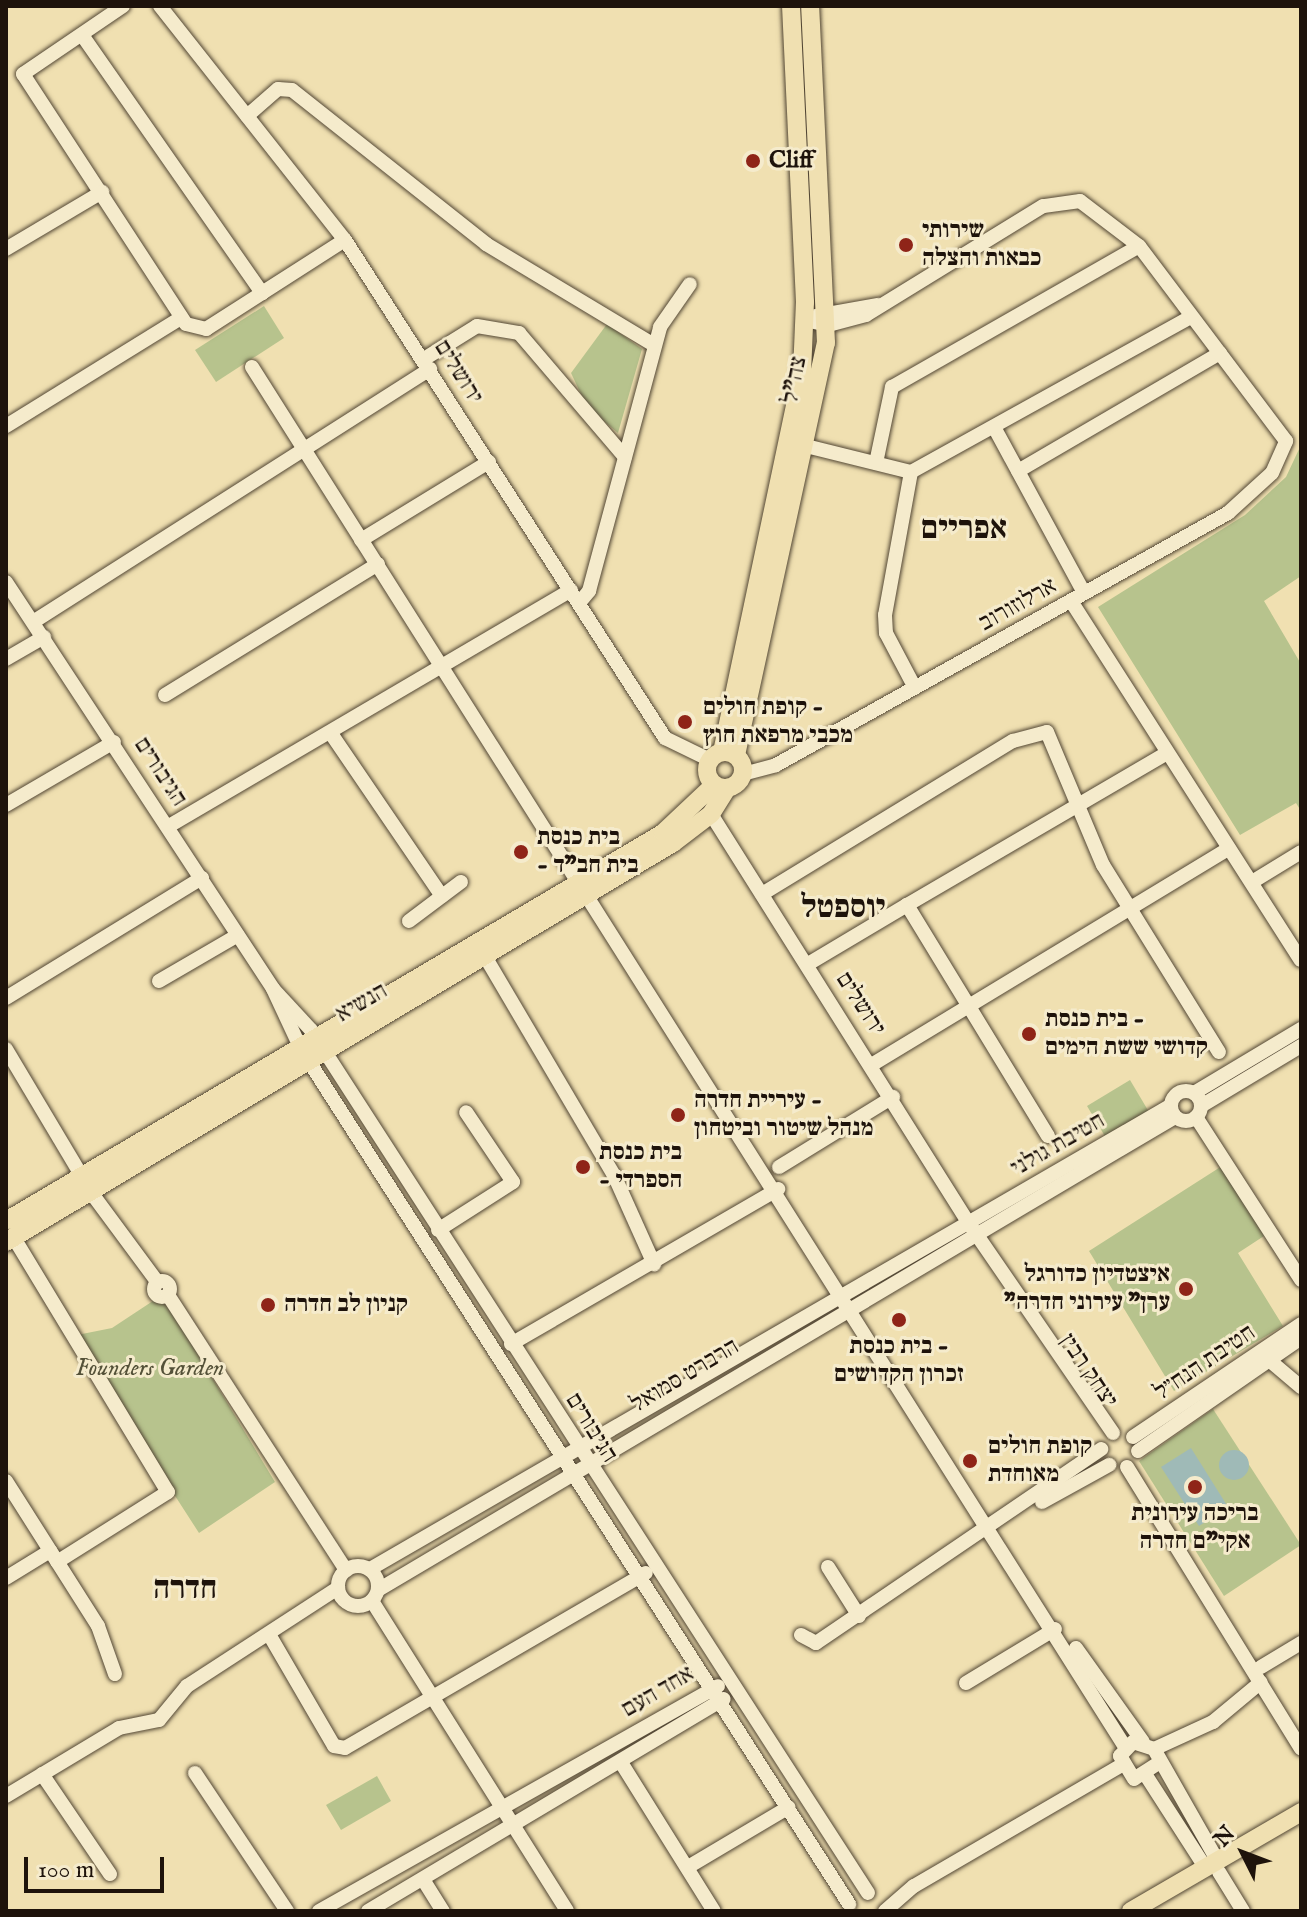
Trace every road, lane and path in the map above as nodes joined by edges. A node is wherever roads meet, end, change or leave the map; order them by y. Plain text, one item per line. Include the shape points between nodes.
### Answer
1 (123, 6) edge
2 (160, 6) edge
3 (791, 6) edge
4 (810, 6) edge
5 (82, 35) junction
6 (247, 116) junction
7 (102, 192) junction
8 (345, 240) junction
9 (1139, 246) junction
10 (6, 249) edge
11 (690, 284) dead end
12 (262, 293) junction
13 (1191, 317) junction
14 (181, 318) junction
15 (827, 319) junction
16 (805, 320) junction
17 (654, 345) junction
18 (1220, 353) junction
19 (427, 364) junction
20 (252, 367) dead end
21 (6, 426) edge
22 (994, 427) junction
23 (806, 446) junction
24 (301, 454) junction
25 (625, 457) junction
26 (489, 462) junction
27 (876, 463) junction
28 (1018, 471) junction
29 (911, 472) junction
30 (361, 540) junction
31 (378, 564) junction
32 (6, 582) edge
33 (575, 597) junction
34 (1078, 597) junction
35 (33, 622) junction
36 (44, 637) junction
37 (6, 659) edge
38 (445, 669) junction
39 (915, 688) junction
40 (165, 695) dead end
41 (332, 735) junction
42 (114, 742) junction
43 (1167, 753) junction
44 (723, 756) junction
45 (743, 774) junction
46 (720, 786) junction
47 (1079, 801) junction
48 (6, 805) edge
49 (711, 814) junction
50 (169, 826) junction
51 (1229, 848) junction
52 (1301, 852) edge
53 (202, 878) junction
54 (461, 882) dead end
55 (1252, 882) junction
56 (586, 888) junction
57 (762, 894) junction
58 (442, 896) junction
59 (907, 905) junction
60 (1131, 907) junction
61 (409, 921) dead end
62 (238, 935) junction
63 (1299, 951) edge
64 (486, 958) junction
65 (808, 964) junction
66 (159, 981) dead end
67 (6, 998) edge
68 (970, 1008) junction
69 (1301, 1029) edge
70 (1301, 1046) edge
71 (6, 1049) edge
72 (313, 1050) junction
73 (1219, 1052) dead end
74 (873, 1064) junction
75 (893, 1097) junction
76 (1197, 1105) junction
77 (1173, 1111) junction
78 (466, 1112) dead end
79 (1048, 1136) dead end
80 (779, 1167) dead end
81 (92, 1184) junction
82 (778, 1189) junction
83 (438, 1230) junction
84 (972, 1231) junction
85 (9, 1234) edge
86 (654, 1264) junction
87 (1301, 1280) edge
88 (847, 1298) junction
89 (1301, 1324) edge
90 (1301, 1338) edge
91 (511, 1344) junction
92 (1269, 1360) junction
93 (1301, 1387) edge
94 (1107, 1440) junction
95 (581, 1454) junction
96 (1133, 1454) junction
97 (561, 1458) junction
98 (1109, 1465) junction
99 (570, 1471) junction
100 (6, 1481) edge
101 (993, 1529) junction
102 (53, 1556) junction
103 (828, 1567) dead end
104 (655, 1568) junction
105 (370, 1569) junction
106 (346, 1570) junction
107 (639, 1577) junction
108 (6, 1578) edge
109 (338, 1588) junction
110 (375, 1595) junction
111 (859, 1616) junction
112 (1055, 1629) junction
113 (801, 1635) dead end
114 (270, 1636) junction
115 (1301, 1643) edge
116 (115, 1674) dead end
117 (1261, 1675) junction
118 (966, 1683) dead end
119 (709, 1685) junction
120 (731, 1686) junction
121 (433, 1697) junction
122 (722, 1705) junction
123 (1301, 1731) edge
124 (1125, 1747) junction
125 (1301, 1749) edge
126 (1151, 1751) junction
127 (622, 1764) junction
128 (1120, 1766) junction
129 (195, 1773) dead end
130 (42, 1774) junction
131 (1147, 1777) junction
132 (6, 1796) edge
133 (789, 1807) junction
134 (504, 1808) junction
135 (1301, 1812) edge
136 (1301, 1826) edge
137 (515, 1829) junction
138 (1214, 1866) junction
139 (688, 1867) junction
140 (110, 1874) dead end
141 (424, 1881) junction
142 (914, 1886) junction
143 (871, 1893) junction
144 (848, 1909) edge
145 (287, 1911) edge
146 (319, 1911) edge
147 (368, 1911) edge
148 (443, 1911) edge
149 (567, 1911) edge
150 (714, 1911) edge
151 (884, 1911) edge
152 (1131, 1911) edge
153 (1153, 1911) edge
154 (1243, 1911) edge

1 - 5 street
2 - 6 street, ירושלים
3 - 16 main road, צה"ל
4 - 15 main road, צה"ל
5 - 7 street via 23,74
5 - 12 street
6 - 8 street, ירושלים
6 - 17 street via 278,89 292,90 486,244
7 - 10 street
7 - 14 street
8 - 12 street
8 - 19 street, ירושלים
9 - 13 street
9 - 15 street via 1098,208 1060,200 887,303
9 - 27 street via 892,387
11 - 17 street
12 - 14 street via 206,329
13 - 18 street
13 - 22 street
14 - 21 street
15 - 16 street
15 - 23 main road, צה"ל
16 - 44 main road, צה"ל via 802,373
17 - 25 street
18 - 28 street
18 - 34 street, ארלוזורוב via 1286,441 1272,473 1228,513
19 - 24 street
19 - 25 street via 477,326 519,333
19 - 26 street, ירושלים
20 - 24 street
22 - 28 street
22 - 29 street
23 - 27 street
23 - 44 main road, צה"ל
24 - 30 street
24 - 35 street
25 - 33 street
26 - 30 street
26 - 33 street, ירושלים
27 - 29 street
28 - 34 street
29 - 39 street via 885,615 886,633
30 - 31 street
31 - 38 street
31 - 40 street
32 - 35 street, הגיבורים
33 - 38 street
33 - 44 street, ירושלים via 665,738
34 - 39 street, ארלוזורוב
34 - 43 street
35 - 36 street, הגיבורים
36 - 37 street
36 - 42 street, הגיבורים
38 - 41 street
38 - 56 street
39 - 45 street, ארלוזורוב via 776,765
41 - 50 street
41 - 58 street
42 - 48 street
42 - 50 street, הגיבורים
43 - 47 street
43 - 51 street
44 - 45 main road
44 - 46 main road
45 - 46 main road
46 - 49 main road, הנשיא
46 - 56 main road, הנשיא
47 - 57 street via 1047,732 1013,741
47 - 59 street
47 - 60 street via 1103,865
49 - 56 main road, הנשיא
49 - 57 street, ירושלים
50 - 53 street, הגיבורים
51 - 55 street
51 - 60 street
52 - 55 street
53 - 62 street, הגיבורים
53 - 67 street
54 - 58 street
55 - 63 street
56 - 64 main road, הנשיא
56 - 72 main road, הנשיא
56 - 82 street
57 - 65 street, ירושלים
58 - 61 street
59 - 65 street
59 - 68 street
60 - 68 street
60 - 73 street
62 - 66 street
62 - 72 street, הגיבורים
64 - 72 main road, הנשיא
64 - 86 street via 614,1175
65 - 74 street, ירושלים
68 - 74 street
68 - 79 street
69 - 76 street
70 - 76 street
71 - 81 street
72 - 81 main road, הנשיא
72 - 83 street, הגיבורים
72 - 97 street, הגיבורים
74 - 75 street, ירושלים
75 - 80 street
75 - 84 street, ירושלים
76 - 77 street
76 - 77 street, חטיבת גולני via 1176,1094
76 - 87 street
77 - 84 street, חטיבת גולני
78 - 83 street via 513,1182
81 - 85 main road, הנשיא
81 - 106 street via 158,1283 169,1285 168,1295
82 - 86 street
82 - 88 street
83 - 91 street, הגיבורים
84 - 88 street, הרברט סמואל
84 - 94 street, יצחק רבין
85 - 102 street via 168,1492
86 - 91 street
88 - 95 street, הרברט סמואל
88 - 101 street
89 - 96 street, חטיבת הנח״ל
90 - 92 street, חטיבת הנח״ל
91 - 95 street, הגיבורים
92 - 93 street
92 - 96 street, חטיבת הנח״ל
94 - 96 street
94 - 98 street, יצחק רבין
94 - 101 street
95 - 97 street, הרברט סמואל
95 - 99 street, הרברט סמואל
95 - 104 street, הגיבורים
96 - 98 street
96 - 117 street
97 - 99 street, הגיבורים
97 - 105 street, הרברט סמואל
98 - 101 street
99 - 107 street, הגיבורים
99 - 110 street, הרברט סמואל
100 - 102 street
101 - 111 street
101 - 112 street
101 - 126 street
102 - 108 street
102 - 116 street via 102,1632
103 - 111 street
104 - 107 street
104 - 120 street, הגיבורים
105 - 106 street
105 - 110 street
106 - 109 street
107 - 119 street, הגיבורים
107 - 121 street
109 - 110 street via 348,1604
109 - 114 street
110 - 121 street
111 - 113 street via 816,1643
112 - 118 street
112 - 124 street
114 - 121 street via 334,1746 345,1748
114 - 130 street via 182,1690 159,1720 127,1724
115 - 117 street
117 - 123 street
117 - 125 street
117 - 126 street via 1213,1722
119 - 120 street, אחד העם
119 - 122 street, הגיבורים
119 - 134 street, אחד העם
120 - 122 street, אחד העם
120 - 143 street, הגיבורים
121 - 134 street
122 - 127 street, אחד העם
122 - 133 street, הגיבורים
124 - 126 street
124 - 128 street
126 - 131 street
126 - 138 street
127 - 137 street, אחד העם
127 - 139 street
128 - 131 street via 1128,1776
128 - 142 street
129 - 145 street
130 - 132 street
130 - 140 street
131 - 138 street
133 - 139 street
133 - 144 street, הגיבורים
134 - 137 street
134 - 146 street, אחד העם
135 - 138 main road
136 - 138 main road
137 - 141 street, אחד העם
137 - 149 street
138 - 152 main road
138 - 153 main road
138 - 154 street
139 - 150 street
141 - 147 street, אחד העם
141 - 148 street
142 - 143 street
142 - 151 street
143 - 144 street
143 - 151 street, הגיבורים

